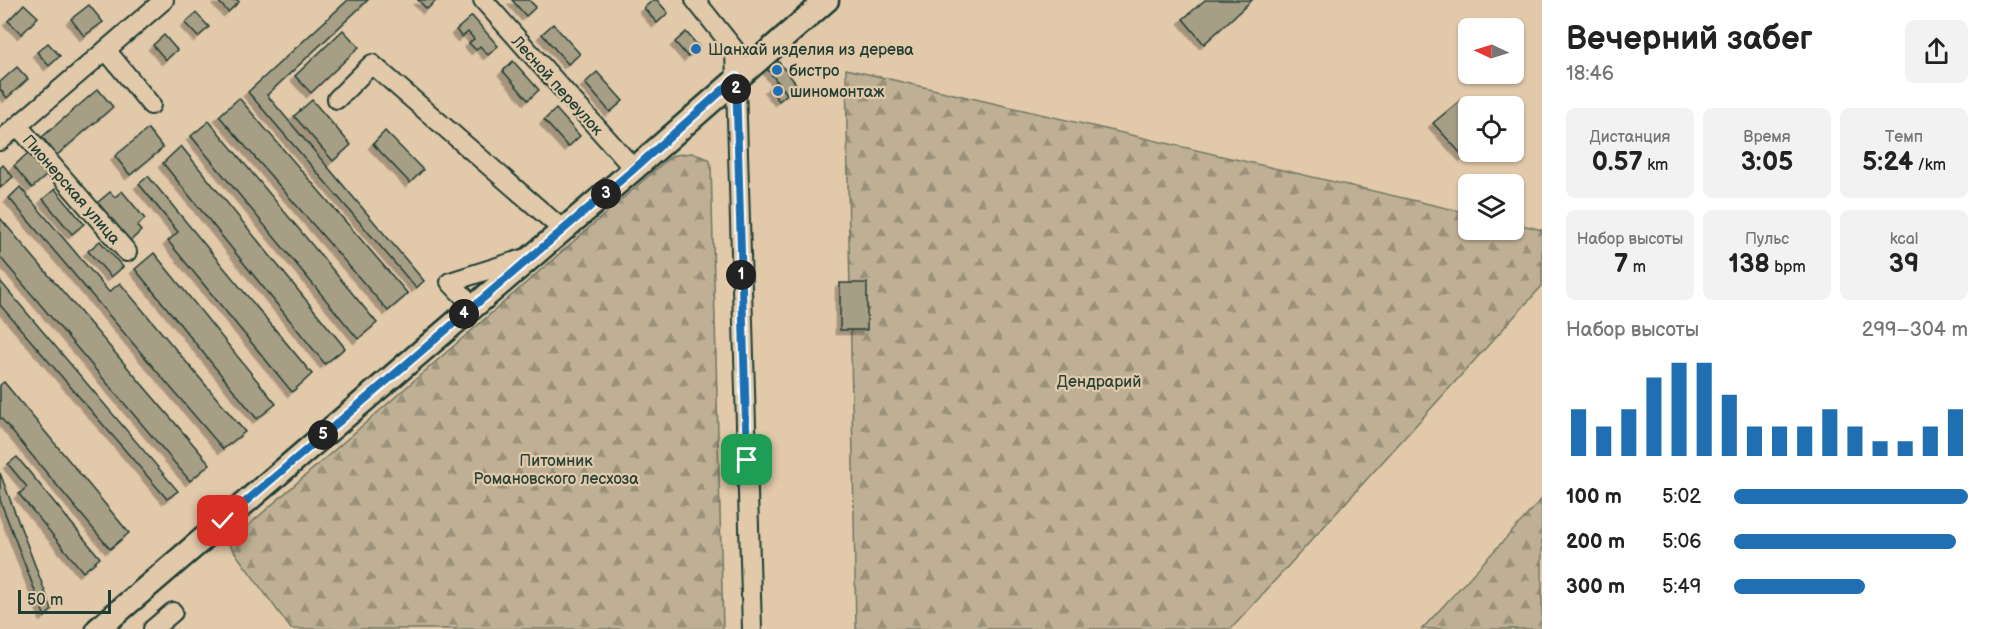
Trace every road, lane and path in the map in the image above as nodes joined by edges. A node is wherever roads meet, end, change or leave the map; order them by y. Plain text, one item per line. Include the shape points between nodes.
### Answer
1 (164, 0) edge
2 (483, 0) edge
3 (695, 0) edge
4 (828, 0) edge
5 (106, 50) junction
6 (736, 78) junction
7 (337, 99) dead end
8 (151, 105) dead end
9 (18, 126) junction
10 (0, 141) edge
11 (634, 169) junction
12 (563, 230) junction
13 (127, 252) dead end
14 (533, 255) junction
15 (473, 306) junction
16 (173, 612) dead end
17 (98, 629) edge
18 (153, 629) edge
19 (752, 629) edge

1 - 5 street, Пионерская улица
2 - 11 street, Лесной переулок
3 - 6 street via 735,50
4 - 6 main road
5 - 8 street
5 - 9 street, Пионерская улица
6 - 11 main road
6 - 19 street
7 - 12 street via 372,64
9 - 10 street, Пионерская улица
9 - 13 street, Пионерская улица
11 - 12 main road
12 - 14 main road
14 - 15 main road
14 - 15 street via 450,282
15 - 17 main road
16 - 18 street

